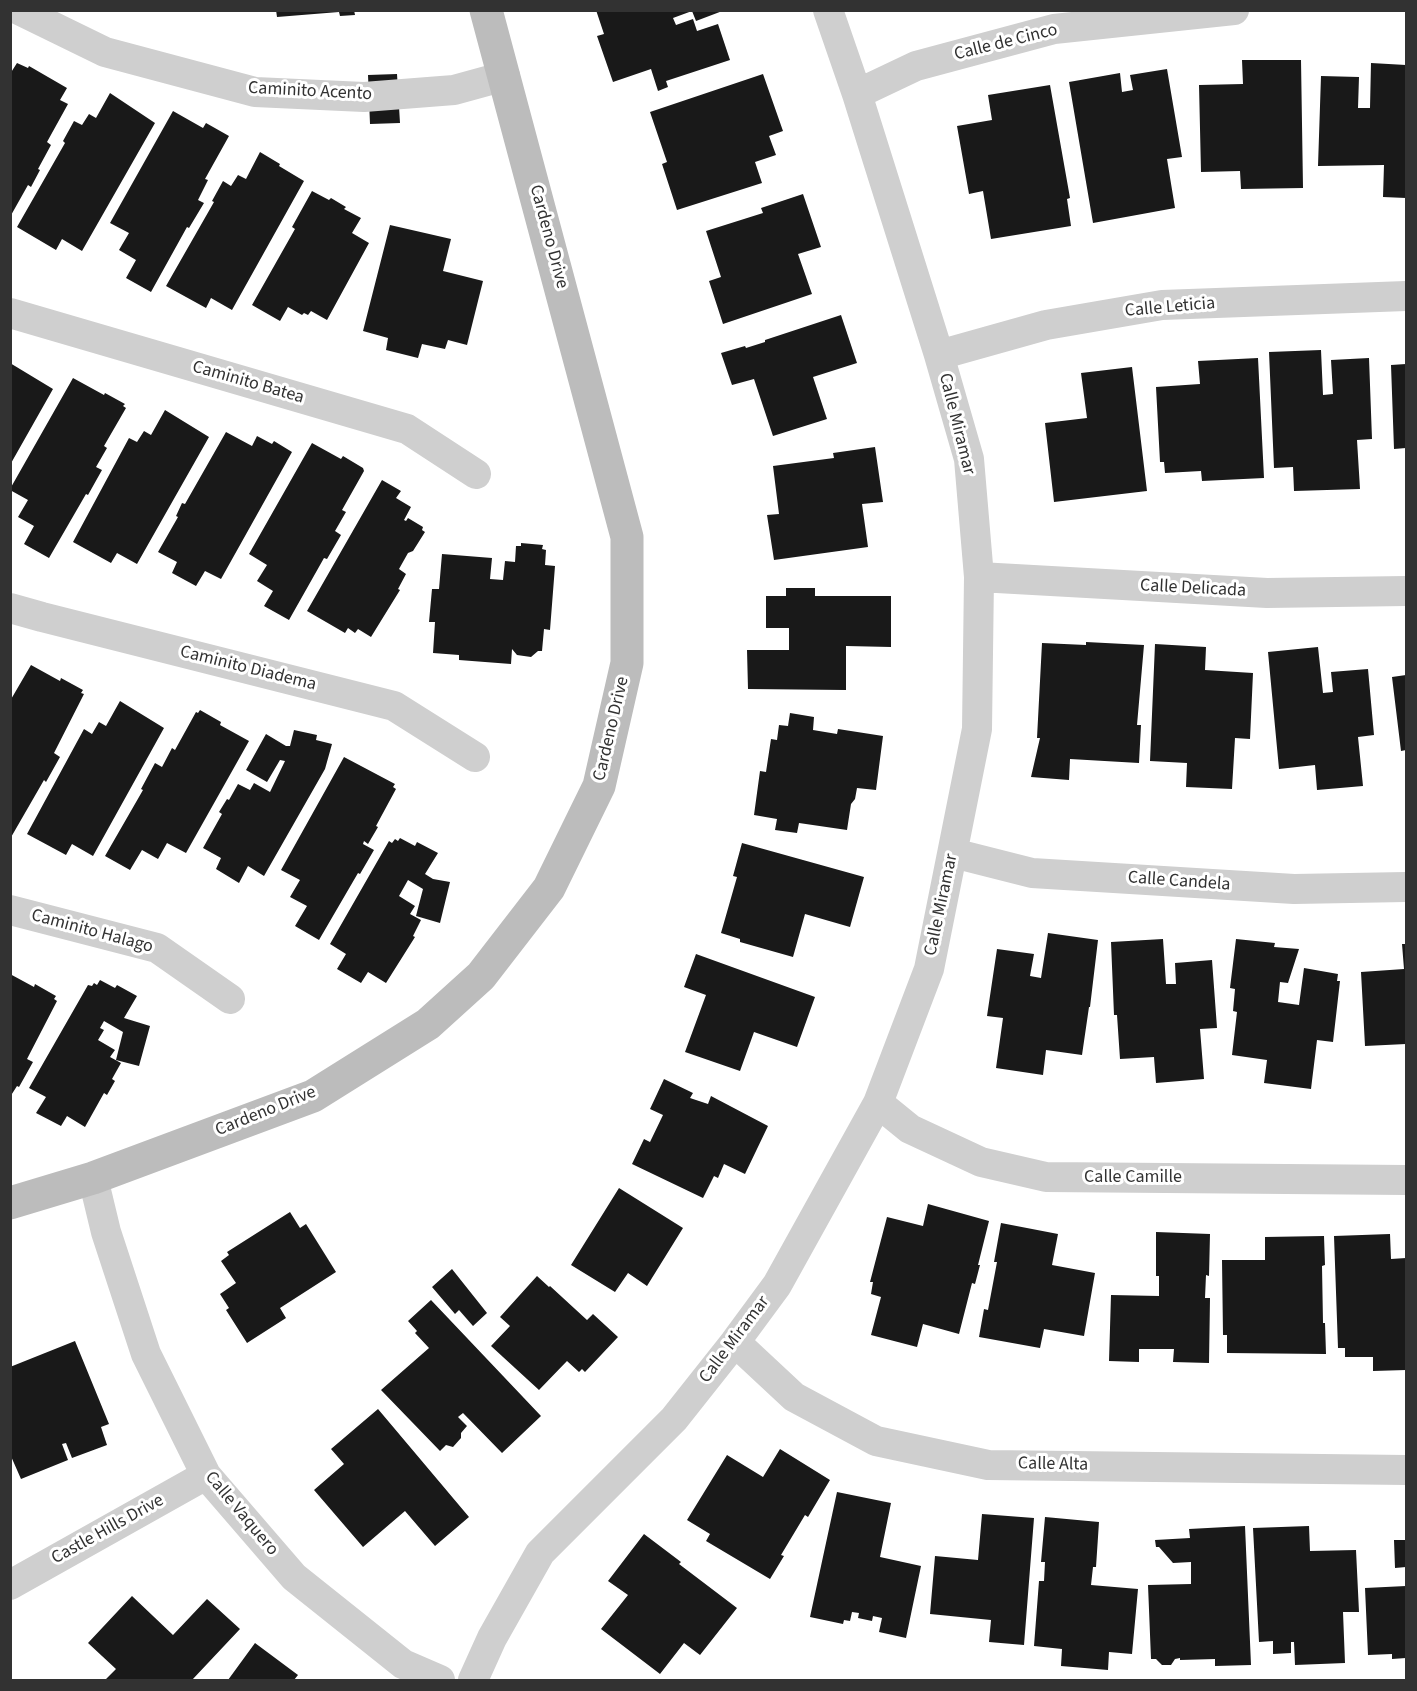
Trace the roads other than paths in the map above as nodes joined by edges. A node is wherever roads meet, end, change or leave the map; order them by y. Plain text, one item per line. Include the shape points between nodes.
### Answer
1 (19, 10) edge
2 (486, 10) edge
3 (828, 10) edge
4 (1234, 10) edge
5 (505, 76) junction
6 (857, 94) junction
7 (1407, 296) edge
8 (10, 313) edge
9 (939, 355) junction
10 (476, 474) dead end
11 (979, 577) junction
12 (1407, 591) edge
13 (10, 608) edge
14 (475, 757) dead end
15 (953, 853) junction
16 (1407, 887) edge
17 (10, 910) edge
18 (230, 999) dead end
19 (878, 1103) junction
20 (93, 1178) junction
21 (1407, 1180) edge
22 (10, 1203) edge
23 (735, 1342) junction
24 (1407, 1470) edge
25 (206, 1475) junction
26 (10, 1585) edge
27 (440, 1680) edge
28 (474, 1680) edge

1 - 5 street, Caminito Acento via 105,52 255,92 364,97 454,90
2 - 5 street, Cardeno Drive
3 - 6 street, Calle Miramar
4 - 6 street, Calle de Cinco via 1054,29 916,66
5 - 20 street, Cardeno Drive via 627,537 627,663 599,786 549,888 481,976 428,1024 313,1096
6 - 9 street, Calle Miramar
7 - 9 street, Calle Leticia via 1161,305 1046,325
8 - 10 street, Caminito Batea via 407,429
9 - 11 street, Calle Miramar via 969,459
11 - 12 street, Calle Delicada via 1267,592
11 - 15 street, Calle Miramar via 977,729
13 - 14 street, Caminito Diadema via 394,706
15 - 16 street, Calle Candela via 1032,873 1294,889
15 - 19 street, Calle Miramar via 929,969
17 - 18 street, Caminito Halago via 157,948
19 - 21 street, Calle Camille via 910,1129 981,1162 1046,1177
19 - 23 street, Calle Miramar via 777,1285
20 - 22 street, Cardeno Drive
20 - 25 street, Calle Vaquero via 106,1232 146,1354
23 - 24 street, Calle Alta via 794,1396 876,1441 988,1465
23 - 28 street, Calle Miramar via 674,1419 540,1553 492,1638
25 - 26 street, Castle Hills Drive
25 - 27 street, Calle Vaquero via 294,1577 403,1664

